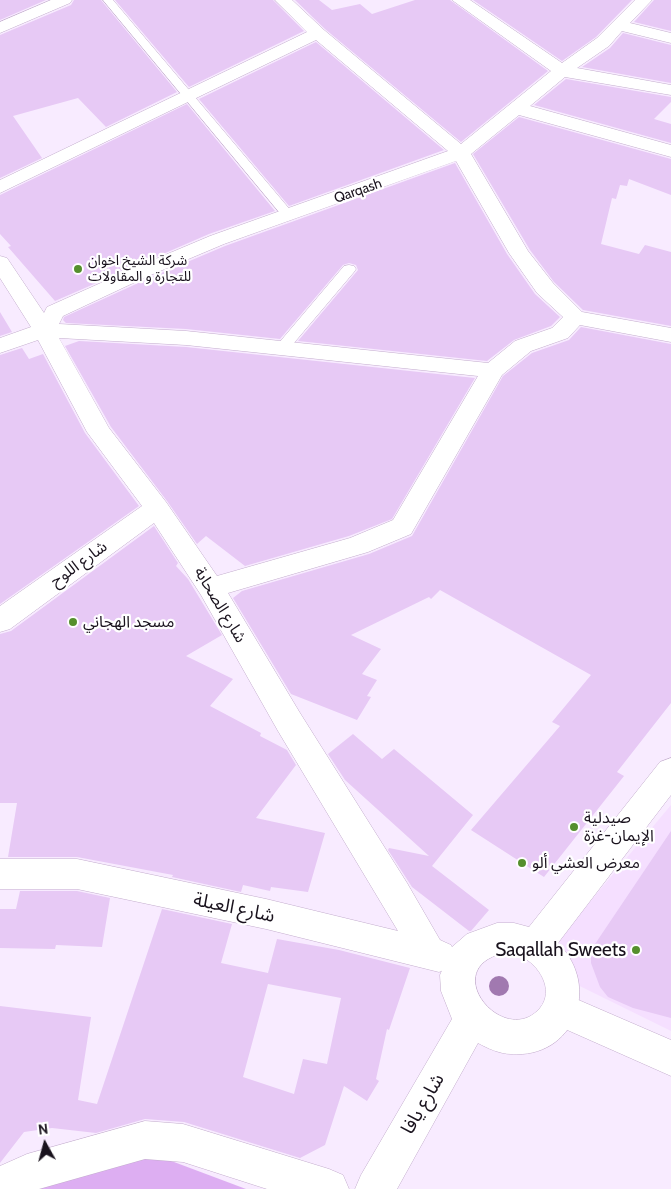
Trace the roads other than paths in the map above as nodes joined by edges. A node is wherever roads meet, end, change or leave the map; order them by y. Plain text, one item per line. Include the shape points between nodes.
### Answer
1 (64, 0) edge
2 (108, 0) edge
3 (283, 0) edge
4 (460, 0) edge
5 (643, 0) edge
6 (620, 26) junction
7 (0, 28) edge
8 (318, 33) junction
9 (671, 38) edge
10 (562, 71) junction
11 (671, 90) edge
12 (188, 94) junction
13 (516, 108) junction
14 (671, 151) edge
15 (461, 153) junction
16 (0, 187) edge
17 (288, 215) junction
18 (0, 262) edge
19 (349, 269) dead end
20 (575, 317) junction
21 (44, 330) junction
22 (671, 335) edge
23 (0, 346) edge
24 (283, 347) junction
25 (492, 371) junction
26 (157, 508) junction
27 (212, 588) junction
28 (0, 621) edge
29 (671, 771) edge
30 (0, 874) edge
31 (536, 946) junction
32 (430, 955) junction
33 (466, 957) junction
34 (560, 1009) junction
35 (472, 1019) junction
36 (671, 1058) edge
37 (0, 1186) edge
38 (329, 1189) edge
39 (375, 1189) edge

1 - 7 street
2 - 12 lane
3 - 8 street
4 - 10 street
5 - 6 street, Qarqash
6 - 9 street
6 - 10 street, Qarqash
8 - 12 street
8 - 15 street
10 - 11 street
10 - 13 street, Qarqash
12 - 16 street
12 - 17 lane
13 - 14 street
13 - 15 street, Qarqash
15 - 17 street, Qarqash
15 - 20 street via 519,253 545,288
17 - 21 street, Qarqash via 217,240 55,312
18 - 21 street, شارع الصحابة
19 - 24 lane
20 - 22 street
20 - 25 street via 560,333 522,346
21 - 23 street
21 - 24 street
21 - 26 street, شارع الصحابة via 99,432
24 - 25 street
25 - 27 street via 402,528 359,545
26 - 27 street, شارع الصحابة
26 - 28 street, شارع اللوح
27 - 32 street, شارع الصحابة via 288,722
29 - 31 street
30 - 32 street, شارع العيلة via 77,874 266,914
31 - 33 street via 517,939 497,939 480,945
31 - 34 street via 557,968 562,981
32 - 33 street, شارع العيلة
33 - 35 street via 458,988 462,1004
34 - 35 street via 551,1023 537,1033 521,1038 486,1030
34 - 36 street
35 - 39 street, شارع يافا
37 - 38 street via 27,1173 145,1140 183,1143

